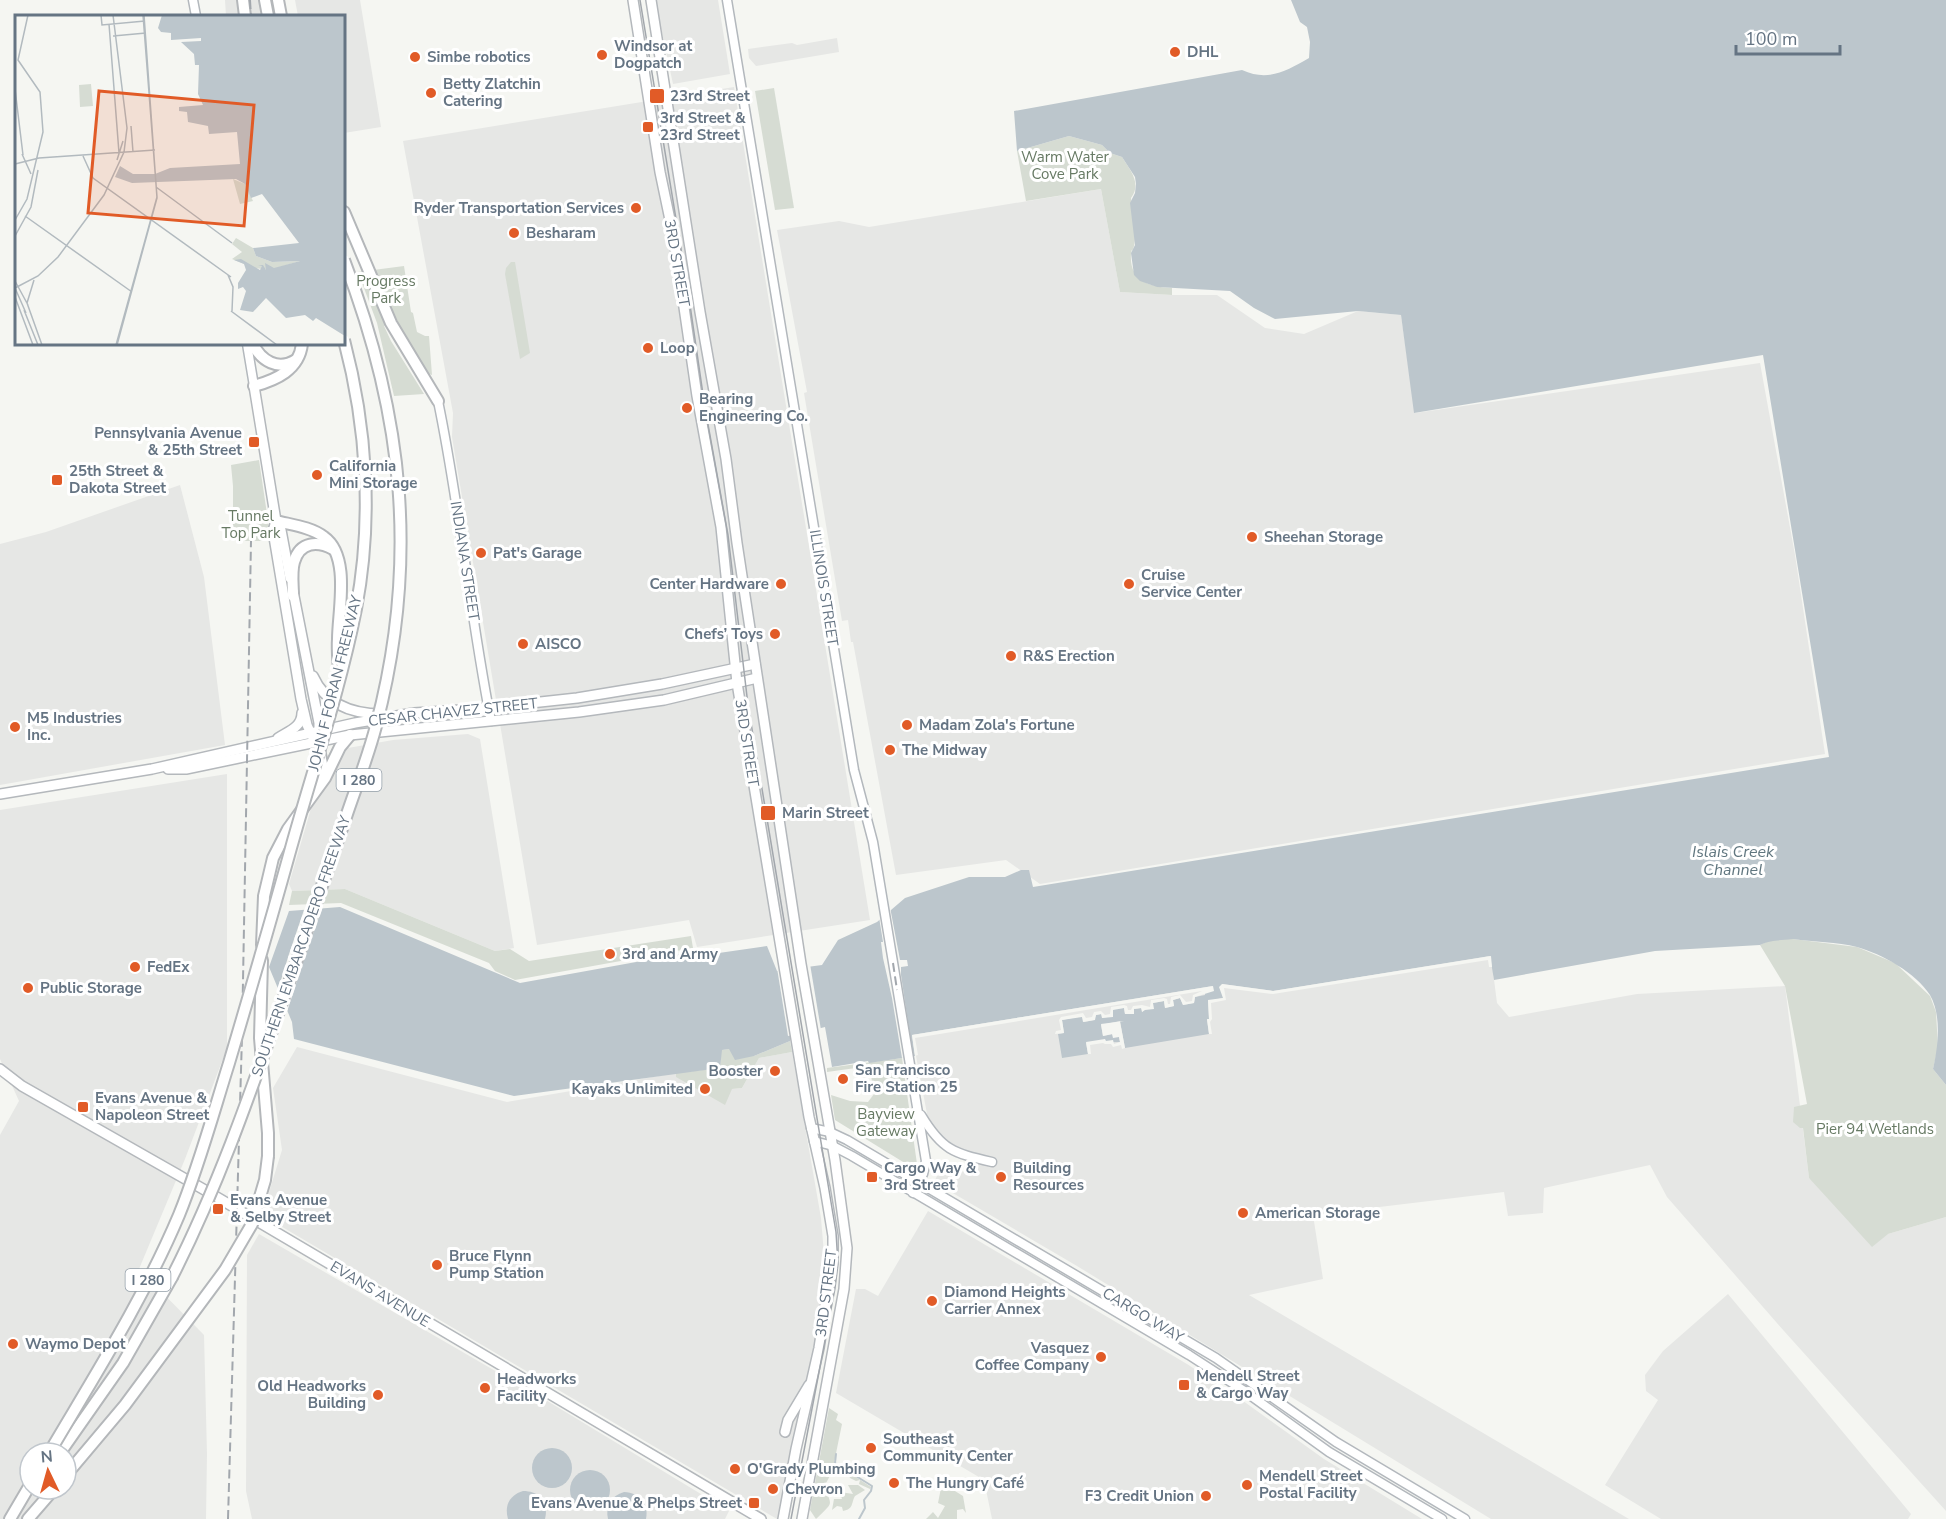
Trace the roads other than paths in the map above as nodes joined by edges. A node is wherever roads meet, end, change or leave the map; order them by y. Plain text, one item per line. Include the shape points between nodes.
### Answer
1 (193, 0) edge
2 (243, 0) edge
3 (265, 0) edge
4 (278, 0) edge
5 (633, 0) edge
6 (651, 0) edge
7 (728, 0) edge
8 (196, 15) edge
9 (245, 15) edge
10 (268, 15) edge
11 (281, 15) edge
12 (345, 214) edge
13 (345, 263) edge
14 (247, 345) edge
15 (254, 345) edge
16 (302, 345) edge
17 (345, 345) edge
18 (296, 359) junction
19 (254, 386) junction
20 (438, 401) joint
21 (276, 521) junction
22 (334, 551) junction
23 (293, 596) junction
24 (306, 660) junction
25 (755, 664) junction
26 (735, 669) junction
27 (339, 678) junction
28 (757, 678) junction
29 (737, 683) junction
30 (301, 699) junction
31 (488, 708) junction
32 (414, 713) junction
33 (491, 721) junction
34 (320, 730) junction
35 (310, 733) junction
36 (350, 735) junction
37 (318, 742) junction
38 (270, 743) junction
39 (152, 770) junction
40 (318, 787) junction
41 (0, 794) edge
42 (292, 846) joint
43 (0, 1069) edge
44 (917, 1110) junction
45 (811, 1128) junction
46 (830, 1132) junction
47 (814, 1141) junction
48 (833, 1146) junction
49 (992, 1162) dead end
50 (921, 1178) junction
51 (913, 1193) junction
52 (813, 1378) junction
53 (785, 1432) dead end
54 (56, 1441) edge
55 (69, 1441) edge
56 (78, 1461) edge
57 (22, 1501) edge
58 (25, 1501) edge
59 (44, 1501) edge
60 (12, 1519) edge
61 (28, 1519) edge
62 (761, 1519) edge
63 (783, 1519) edge
64 (802, 1519) edge
65 (1442, 1519) edge
66 (1465, 1519) edge

1 - 8 main road
2 - 9 highway
3 - 10 highway
4 - 11 highway
5 - 26 main road, 3RD STREET via 721,527
6 - 25 main road, 3RD STREET via 726,459
7 - 44 main road, ILLINOIS STREET via 854,770 873,842
12 - 20 highway via 383,307
13 - 55 highway, SOUTHERN EMBARCADERO FREEWAY / I 280, bridge via 380,372 399,488 397,609 376,726 244,1111 211,1195 141,1333
14 - 19 main road
15 - 18 highway via 268,362 289,364
16 - 18 highway
17 - 27 highway, JOHN F FORAN FREEWAY / I 280, bridge via 359,410 365,486 359,586
18 - 19 highway via 283,375
19 - 21 main road
20 - 31 main road, INDIANA STREET
21 - 22 highway via 316,532 327,538
21 - 23 main road
21 - 30 main road via 273,531
22 - 23 highway via 316,543 303,548 294,563
22 - 27 highway via 342,585
23 - 24 main road
24 - 32 main road via 323,693 348,711
24 - 34 main road
25 - 26 main road, CESAR CHAVEZ STREET
25 - 28 main road, 3RD STREET
26 - 29 main road, 3RD STREET
26 - 31 main road, CESAR CHAVEZ STREET via 577,698
27 - 42 highway, JOHN F FORAN FREEWAY / I 280, bridge
28 - 29 main road, CESAR CHAVEZ STREET
28 - 46 main road, 3RD STREET
29 - 33 main road, CESAR CHAVEZ STREET via 664,700
29 - 45 main road, 3RD STREET
30 - 35 main road
30 - 38 main road via 301,722
31 - 32 main road, CESAR CHAVEZ STREET
31 - 33 main road, INDIANA STREET
32 - 34 main road, CESAR CHAVEZ STREET
33 - 36 main road, CESAR CHAVEZ STREET
34 - 35 main road, CESAR CHAVEZ STREET
34 - 37 main road
35 - 37 main road
35 - 38 main road, CESAR CHAVEZ STREET
36 - 37 main road, CESAR CHAVEZ STREET
36 - 40 highway via 339,747
37 - 39 main road, CESAR CHAVEZ STREET via 186,768
37 - 40 highway via 322,764
38 - 39 main road, CESAR CHAVEZ STREET
39 - 41 main road, CESAR CHAVEZ STREET
40 - 56 highway, bridge via 280,843 268,872 264,896 260,1038 268,1156 259,1203 225,1270 125,1405
42 - 54 highway, SOUTHERN EMBARCADERO FREEWAY / I 280, bridge via 209,1130 179,1214 138,1299
43 - 62 main road, EVANS AVENUE via 22,1086
44 - 49 main road via 945,1146
44 - 50 main road, ILLINOIS STREET via 926,1161
45 - 46 main road, CARGO WAY
45 - 47 main road, 3RD STREET
46 - 48 main road, 3RD STREET
46 - 50 main road, CARGO WAY
47 - 48 main road, CARGO WAY
47 - 52 main road, 3RD STREET via 832,1226 833,1255
48 - 51 main road, CARGO WAY
48 - 64 main road, 3RD STREET via 847,1265
50 - 51 main road
50 - 66 main road, CARGO WAY via 1209,1353 1351,1451
51 - 65 main road, CARGO WAY via 1189,1355 1337,1457
52 - 53 main road
52 - 63 main road, 3RD STREET
57 - 60 highway
58 - 60 highway
59 - 61 highway

